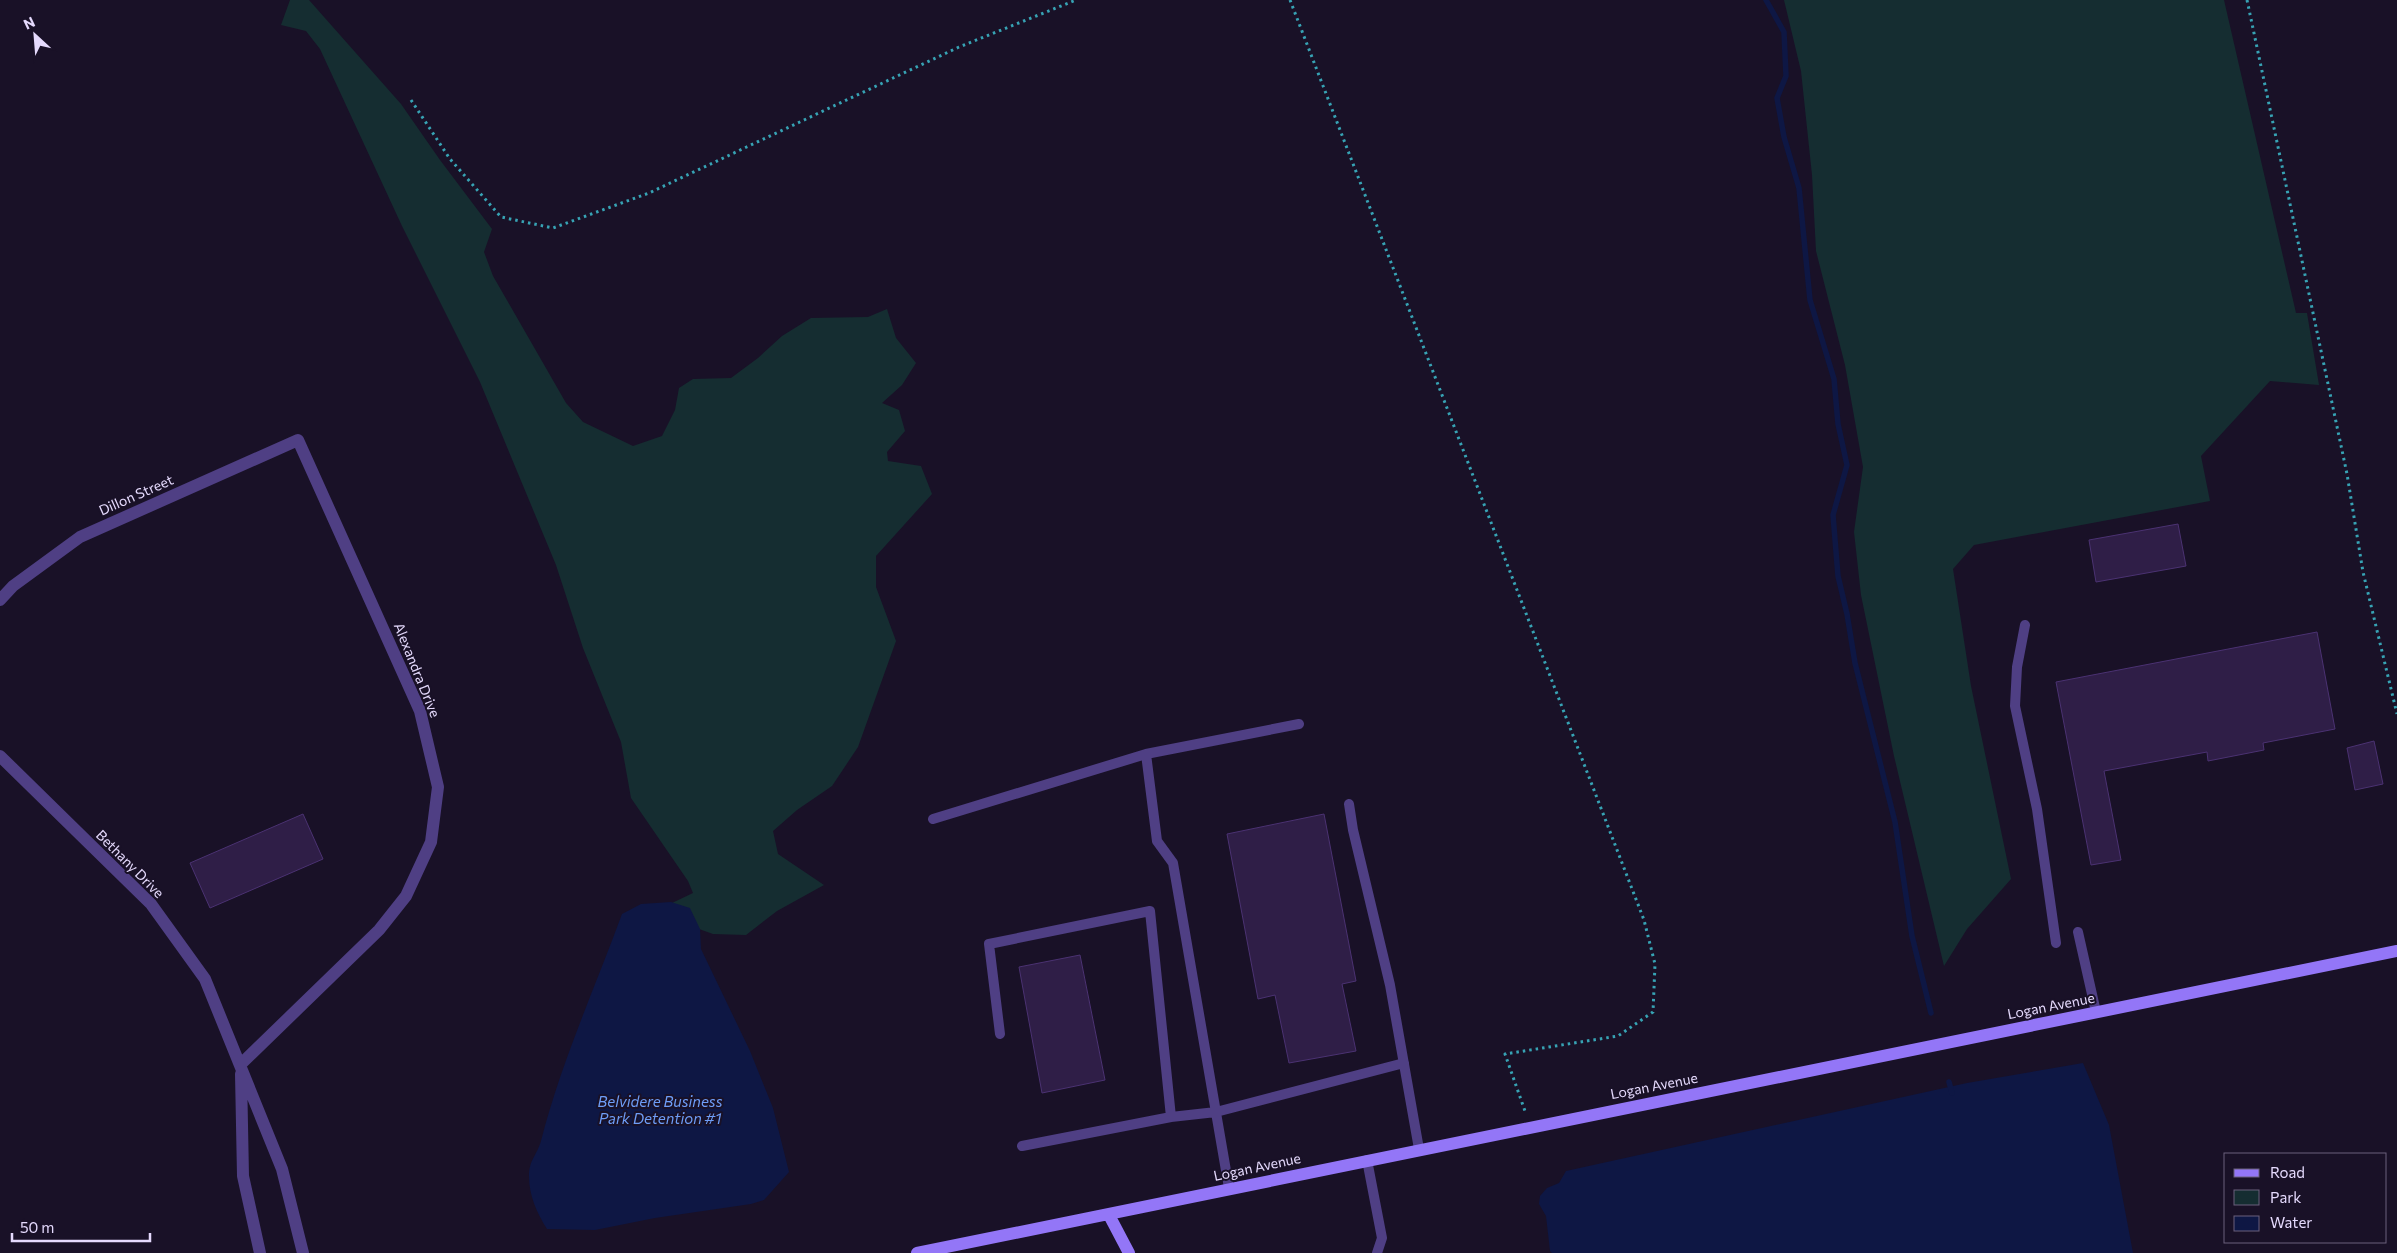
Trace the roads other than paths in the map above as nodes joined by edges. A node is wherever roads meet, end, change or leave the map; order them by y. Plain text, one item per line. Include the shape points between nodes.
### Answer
1 (298, 440) joint
2 (0, 600) edge
3 (2025, 625) dead end
4 (1299, 724) dead end
5 (1146, 754) junction
6 (0, 756) edge
7 (1349, 804) dead end
8 (933, 819) dead end
9 (2078, 932) dead end
10 (2056, 942) dead end
11 (2397, 951) edge
12 (2096, 1012) junction
13 (1000, 1034) dead end
14 (1404, 1063) junction
15 (241, 1064) junction
16 (1216, 1112) junction
17 (1171, 1117) junction
18 (1022, 1146) dead end
19 (1419, 1149) junction
20 (1367, 1160) junction
21 (1229, 1188) junction
22 (1109, 1215) junction
23 (944, 1250) edge
24 (260, 1253) edge
25 (303, 1253) edge
26 (917, 1253) edge
27 (1129, 1253) edge
28 (1377, 1253) edge

1 - 2 street, Dillon Street via 80,537 13,586
1 - 15 street, Alexandra Drive via 420,711 438,787 431,842 406,896 378,930
3 - 10 lane via 2017,667 2015,706 2037,809
4 - 5 lane
5 - 8 lane
5 - 16 lane via 1157,841 1174,862
6 - 15 street, Bethany Drive via 151,904 205,979
7 - 14 lane via 1390,985
9 - 12 lane
11 - 12 main road, Logan Avenue
12 - 19 main road, Logan Avenue
13 - 17 lane via 988,944 1150,911
14 - 16 lane
14 - 19 lane
15 - 24 street, Bethany Drive via 243,1176
15 - 25 street, Bethany Drive via 282,1168
16 - 17 lane
16 - 21 lane
17 - 18 lane
19 - 20 main road, Logan Avenue
20 - 21 main road, Logan Avenue
20 - 28 lane via 1382,1238
21 - 22 main road, Logan Avenue
22 - 23 main road, Logan Avenue
22 - 27 main road
23 - 26 main road, Logan Avenue

